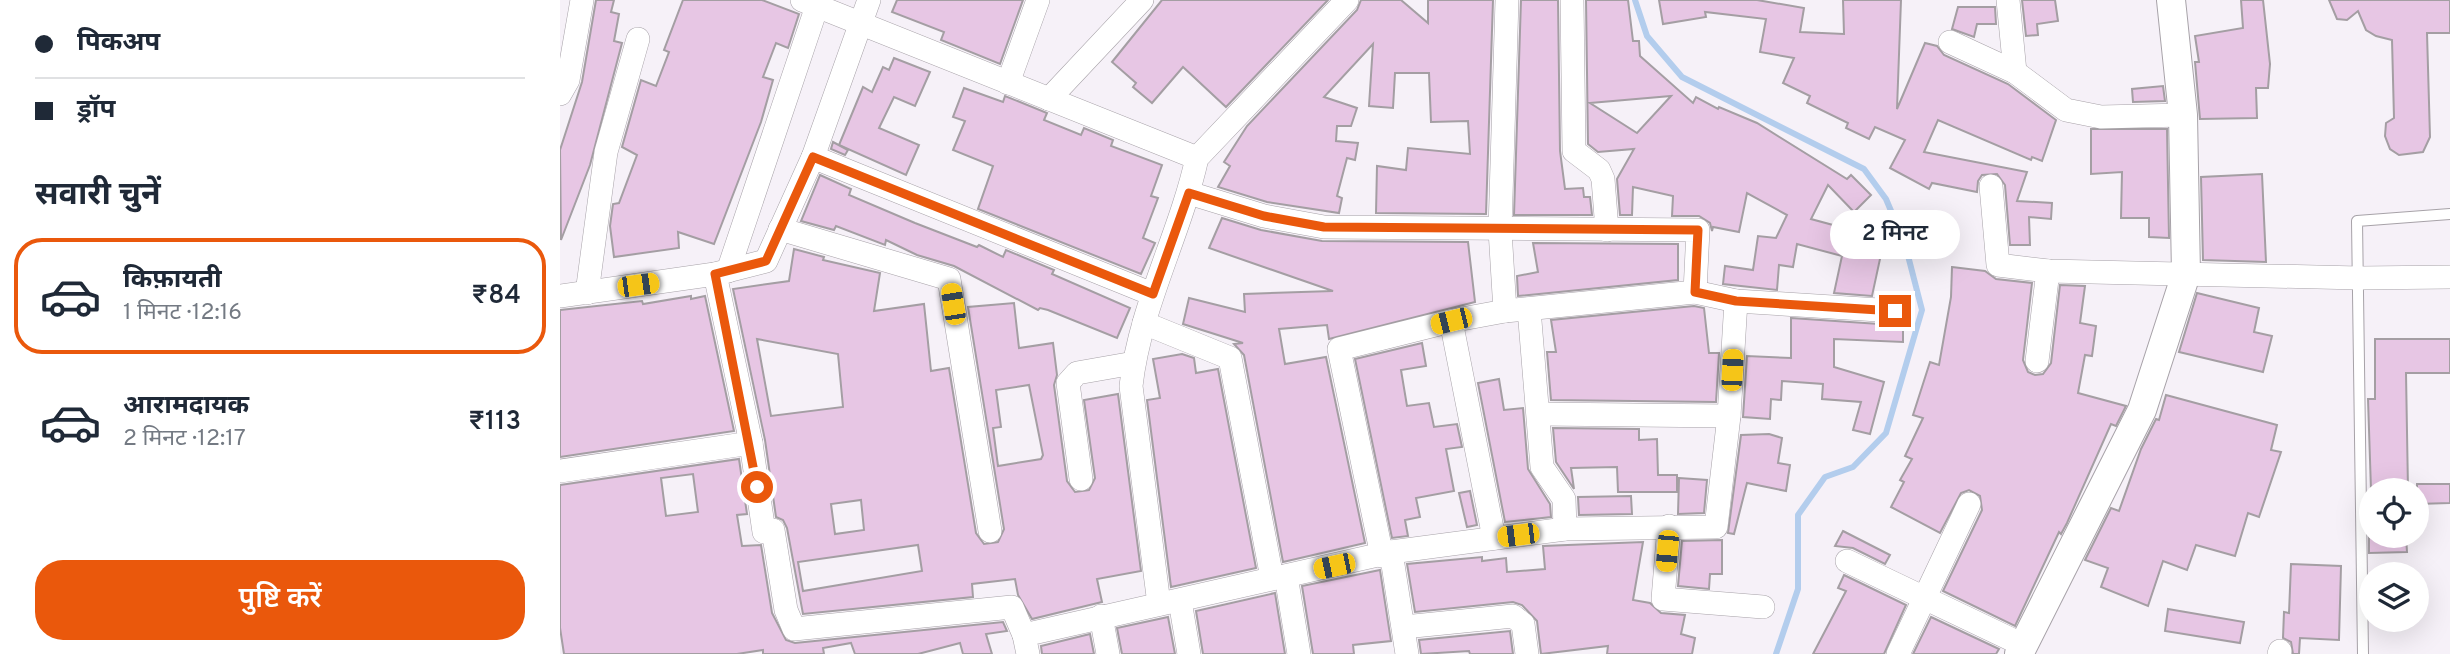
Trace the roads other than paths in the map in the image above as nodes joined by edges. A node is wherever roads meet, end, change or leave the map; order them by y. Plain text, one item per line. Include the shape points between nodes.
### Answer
1 (582, 0) edge
2 (869, 0) edge
3 (1038, 0) edge
4 (1142, 0) edge
5 (1347, 0) edge
6 (1507, 0) edge
7 (1572, 0) edge
8 (2008, 0) edge
9 (2171, 0) edge
10 (813, 2) edge
11 (860, 25) junction
12 (638, 39) dead end
13 (1951, 42) dead end
14 (2015, 72) junction
15 (1009, 83) junction
16 (560, 94) edge
17 (1049, 99) junction
18 (2183, 115) junction
19 (813, 157) junction
20 (1197, 158) junction
21 (1991, 186) dead end
22 (1189, 193) junction
23 (2450, 214) edge
24 (780, 229) junction
25 (1500, 230) junction
26 (1606, 230) junction
27 (2048, 271) junction
28 (721, 272) junction
29 (2186, 274) junction
30 (2450, 276) edge
31 (2358, 278) junction
32 (1695, 292) junction
33 (587, 293) junction
34 (1153, 294) junction
35 (560, 296) edge
36 (1736, 301) junction
37 (1529, 309) junction
38 (1505, 311) junction
39 (1895, 311) dead end
40 (1451, 321) junction
41 (1144, 323) junction
42 (2037, 361) dead end
43 (1134, 363) junction
44 (1540, 414) junction
45 (1730, 416) junction
46 (751, 443) junction
47 (560, 471) edge
48 (1081, 479) dead end
49 (1969, 504) dead end
50 (1669, 526) junction
51 (1565, 529) junction
52 (990, 531) dead end
53 (1494, 538) junction
54 (1387, 554) junction
55 (1847, 561) dead end
56 (1279, 577) junction
57 (1924, 596) junction
58 (1169, 603) junction
59 (1763, 607) dead end
60 (1101, 616) junction
61 (1404, 627) junction
62 (1026, 645) edge
63 (2021, 649) edge
64 (2366, 653) edge
65 (1108, 654) edge
66 (1189, 654) edge
67 (1299, 654) edge
68 (1408, 654) edge
69 (1527, 654) edge
70 (1898, 654) edge

1 - 16 street via 568,80
2 - 11 street
3 - 15 street
4 - 17 street
5 - 20 street
6 - 25 street
7 - 26 street via 1574,151 1599,170
8 - 14 street
9 - 18 street
10 - 11 street
10 - 28 street
11 - 15 street
11 - 19 street
12 - 33 street via 606,152
13 - 14 street
14 - 18 street via 2066,110 2101,117
15 - 17 street
17 - 20 street
18 - 29 street
19 - 24 street
19 - 34 street
20 - 22 street
21 - 27 street via 1998,265
22 - 25 street via 1264,216 1324,227
22 - 34 street
23 - 31 lane via 2357,221
24 - 28 street via 766,261
24 - 52 street via 949,279
25 - 26 street
25 - 38 street
26 - 32 street via 1698,230
27 - 29 street
27 - 42 street
28 - 33 street
28 - 46 street
29 - 31 street
29 - 63 street via 2142,410
30 - 31 street
31 - 64 lane
32 - 36 street
32 - 37 street
33 - 35 street
34 - 41 street
36 - 39 street
36 - 45 street
37 - 38 street
37 - 44 street
38 - 40 street
40 - 53 street
40 - 54 street via 1339,349
41 - 43 street
41 - 56 street via 1230,358
43 - 48 street via 1077,373 1069,383
43 - 58 street via 1131,386
44 - 45 street
44 - 51 street via 1542,467 1564,499
45 - 50 street via 1716,527
46 - 47 street
46 - 62 street via 764,532 773,530 786,610 794,629 1012,607
49 - 57 street
50 - 51 street
50 - 59 street via 1662,599
51 - 53 street
53 - 54 street
54 - 56 street
54 - 61 street
55 - 57 street
56 - 58 street
56 - 67 street
57 - 63 street
57 - 70 street
58 - 60 street
58 - 66 street
60 - 62 street
60 - 65 street
61 - 68 street
61 - 69 street via 1513,616 1523,624

